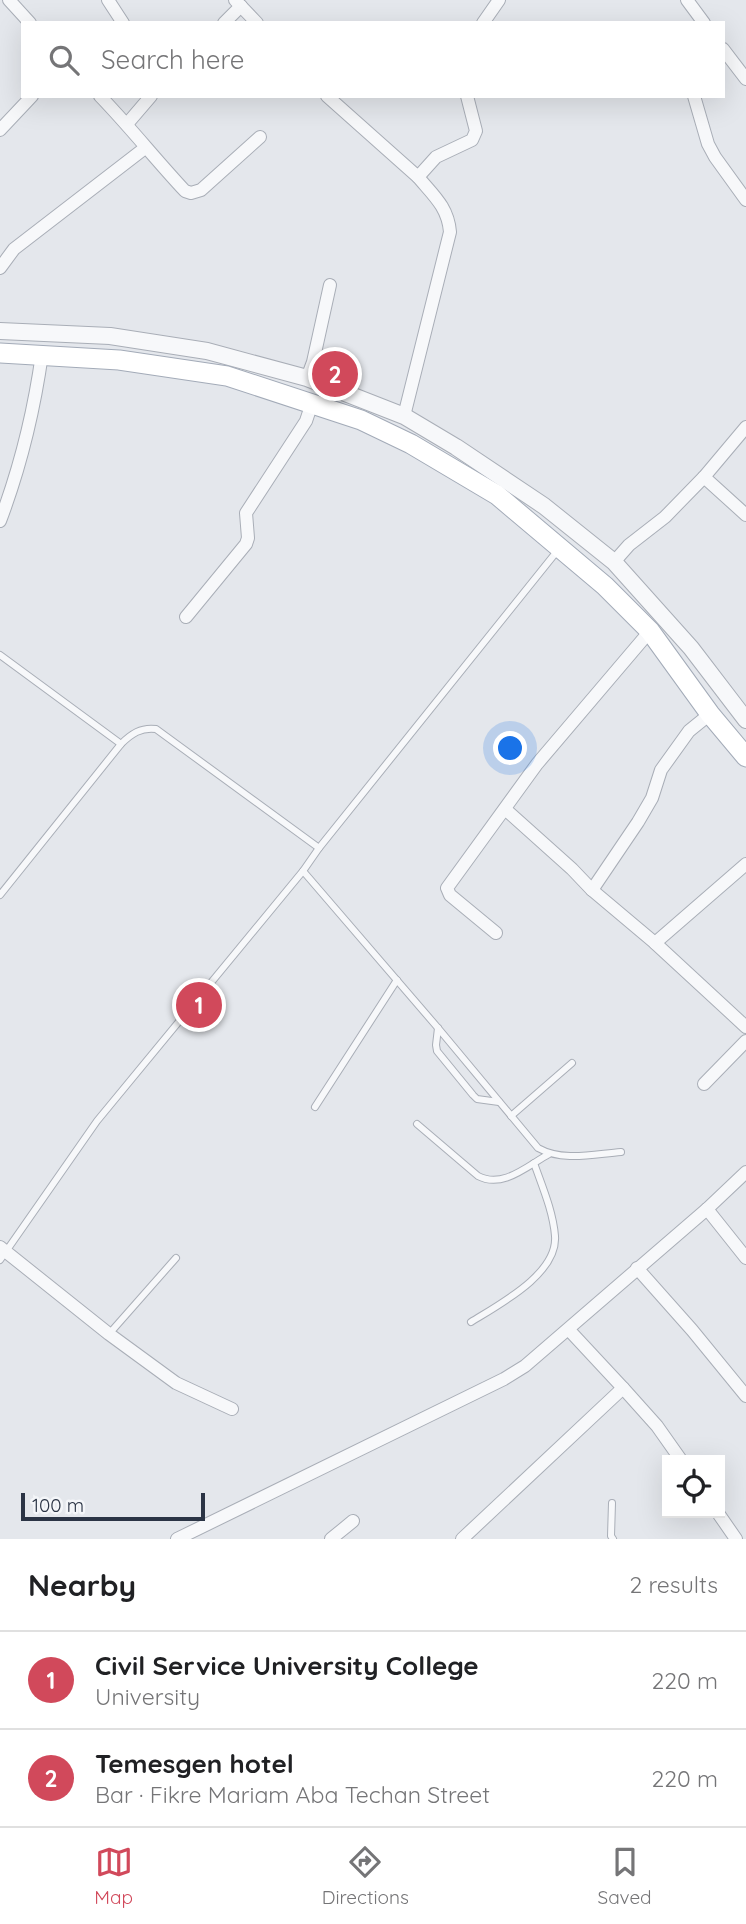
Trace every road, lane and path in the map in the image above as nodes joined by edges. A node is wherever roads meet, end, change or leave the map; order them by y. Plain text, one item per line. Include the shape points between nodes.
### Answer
1 (9, 0) edge
2 (109, 0) edge
3 (499, 0) edge
4 (687, 0) edge
5 (238, 3) edge
6 (28, 21) edge
7 (122, 21) edge
8 (225, 21) edge
9 (255, 21) edge
10 (484, 21) edge
11 (703, 21) edge
12 (725, 52) edge
13 (746, 79) edge
14 (30, 98) edge
15 (102, 98) edge
16 (149, 98) edge
17 (329, 98) edge
18 (468, 98) edge
19 (695, 98) edge
20 (127, 124) junction
21 (0, 130) edge
22 (260, 137) dead end
23 (145, 148) junction
24 (418, 177) junction
25 (746, 201) edge
26 (0, 268) edge
27 (330, 285) dead end
28 (0, 331) edge
29 (0, 353) edge
30 (42, 354) junction
31 (307, 378) junction
32 (312, 403) junction
33 (364, 411) junction
34 (404, 416) junction
35 (746, 428) edge
36 (704, 477) junction
37 (746, 515) edge
38 (0, 521) edge
39 (559, 548) junction
40 (614, 562) junction
41 (186, 617) dead end
42 (650, 631) junction
43 (0, 655) edge
44 (710, 714) junction
45 (746, 720) edge
46 (121, 744) junction
47 (746, 757) edge
48 (505, 809) junction
49 (319, 848) junction
50 (746, 864) edge
51 (303, 871) junction
52 (592, 890) junction
53 (1, 892) edge
54 (496, 933) dead end
55 (655, 943) junction
56 (397, 980) junction
57 (746, 1027) edge
58 (438, 1028) junction
59 (746, 1041) edge
60 (572, 1063) dead end
61 (705, 1084) dead end
62 (499, 1102) junction
63 (315, 1107) dead end
64 (511, 1116) junction
65 (417, 1124) dead end
66 (621, 1152) dead end
67 (549, 1154) junction
68 (534, 1163) junction
69 (746, 1172) edge
70 (707, 1209) junction
71 (2, 1253) edge
72 (176, 1258) dead end
73 (746, 1258) edge
74 (637, 1268) junction
75 (471, 1322) dead end
76 (569, 1330) junction
77 (109, 1334) junction
78 (623, 1388) junction
79 (746, 1396) edge
80 (232, 1409) dead end
81 (677, 1455) edge
82 (612, 1503) dead end
83 (721, 1518) edge
84 (353, 1521) dead end
85 (200, 1534) edge
86 (177, 1539) edge
87 (331, 1539) edge
88 (462, 1539) edge
89 (613, 1539) edge
90 (736, 1539) edge

1 - 6 street
2 - 7 street
3 - 10 street
4 - 11 street
5 - 8 street
5 - 9 street
12 - 13 street
14 - 21 street
15 - 20 street
16 - 20 street
17 - 24 street
18 - 24 street via 476,131 472,140 436,157
19 - 25 street via 708,144
20 - 23 street
22 - 23 street via 201,190 191,193
23 - 26 street via 14,249
24 - 34 street via 444,208 450,232
27 - 31 street
28 - 31 street via 110,336 193,349
29 - 30 main road
30 - 32 main road via 208,372
30 - 38 street via 36,396
31 - 33 street
32 - 33 main road
32 - 41 street via 306,421 246,513 246,544
33 - 34 street
33 - 39 main road via 497,495
34 - 40 street via 544,506
35 - 36 street
36 - 37 street
36 - 40 street
39 - 42 main road via 606,586
39 - 49 lane
40 - 45 street via 691,648
42 - 44 main road
42 - 48 street via 537,764
43 - 46 lane
44 - 47 main road
44 - 52 street via 689,731 661,770 652,798
46 - 49 lane via 131,734 156,729
46 - 53 lane
48 - 52 street
48 - 54 street via 447,888
49 - 51 lane
50 - 55 street
51 - 56 lane
51 - 71 lane via 97,1121
52 - 55 street
55 - 57 street
56 - 58 lane
56 - 63 lane
58 - 62 lane
58 - 62 lane via 437,1051 473,1095
59 - 61 street
60 - 64 lane
62 - 64 lane
64 - 67 lane via 538,1148
65 - 68 lane via 487,1181 503,1180
66 - 67 lane
67 - 68 lane
68 - 75 lane via 551,1213 555,1239 550,1260 525,1287
69 - 70 street
70 - 73 street
70 - 74 street
71 - 77 street
72 - 77 lane
74 - 76 street
74 - 79 street
76 - 78 street
76 - 85 street via 504,1379
77 - 80 street via 176,1383
78 - 81 street
78 - 88 street
82 - 89 lane
83 - 90 street
84 - 87 street
85 - 86 street

